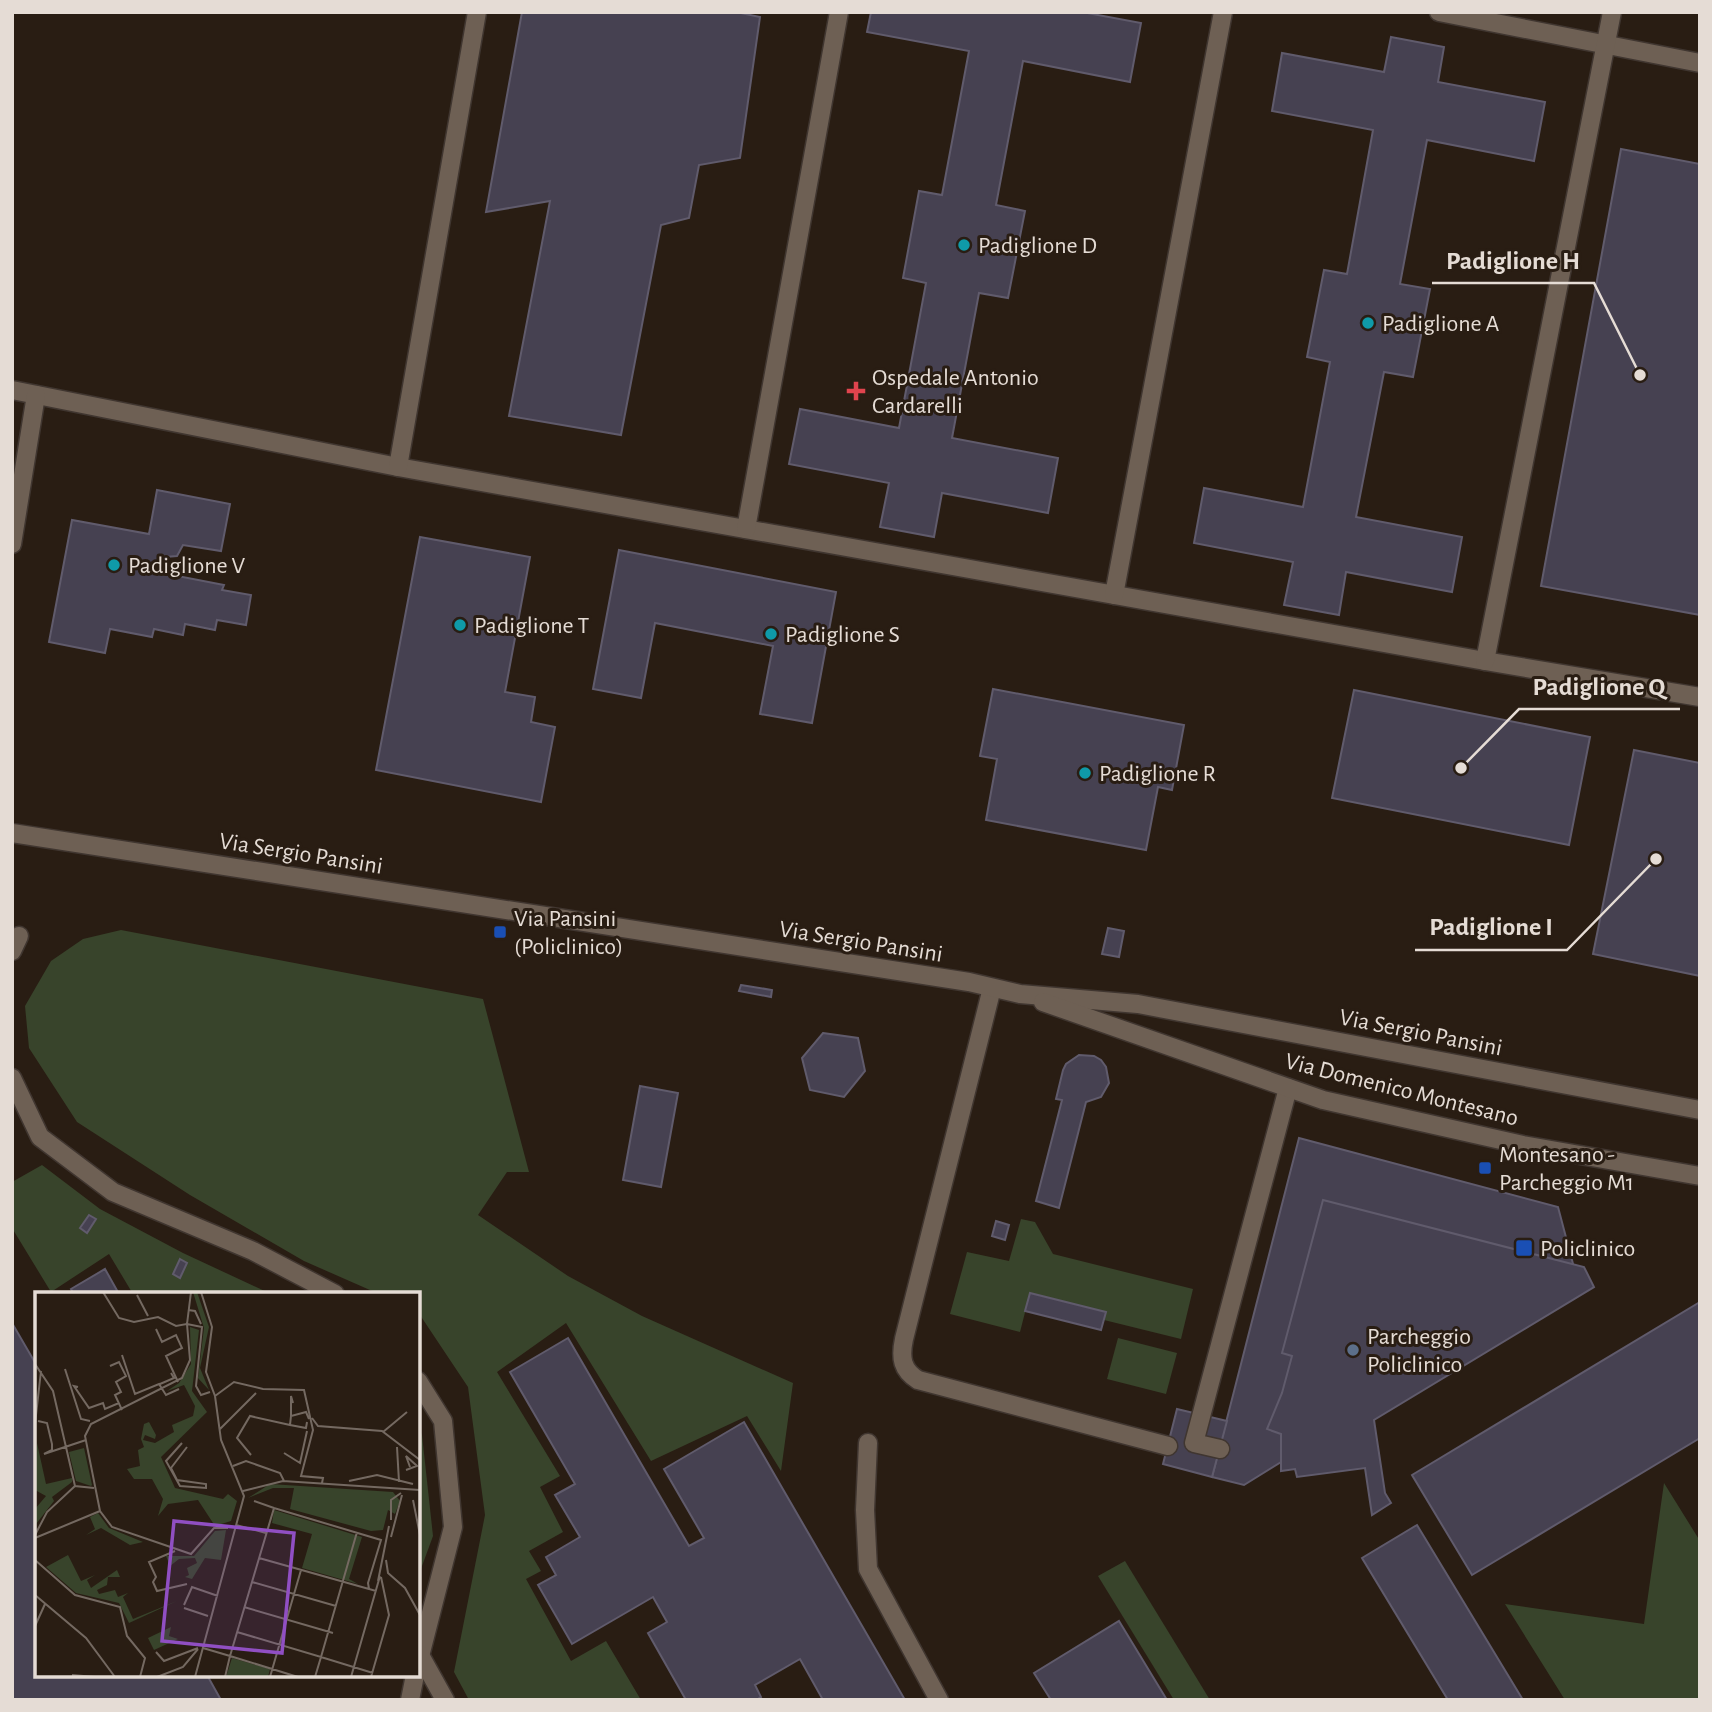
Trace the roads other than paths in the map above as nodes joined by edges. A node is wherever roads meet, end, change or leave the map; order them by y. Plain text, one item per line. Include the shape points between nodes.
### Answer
1 (477, 12) edge
2 (839, 12) edge
3 (1223, 12) edge
4 (1439, 12) edge
5 (1612, 12) edge
6 (1606, 45) junction
7 (1700, 63) edge
8 (12, 390) edge
9 (36, 395) junction
10 (398, 467) junction
11 (746, 529) junction
12 (12, 544) edge
13 (1114, 595) junction
14 (1485, 661) junction
15 (1700, 697) edge
16 (12, 833) edge
17 (992, 988) junction
18 (1020, 994) junction
19 (12, 1078) edge
20 (1288, 1088) junction
21 (1700, 1110) edge
22 (1700, 1176) edge
23 (331, 1292) edge
24 (420, 1384) edge
25 (868, 1443) dead end
26 (1168, 1446) dead end
27 (1220, 1449) dead end
28 (420, 1656) edge
29 (420, 1662) edge
30 (415, 1677) edge
31 (410, 1700) edge
32 (445, 1700) edge
33 (939, 1700) edge

1 - 10 main road
2 - 11 main road
3 - 13 main road
4 - 6 main road
5 - 6 main road
6 - 7 main road
6 - 14 main road
8 - 9 main road
9 - 10 main road
9 - 12 main road
10 - 11 main road
11 - 13 main road
13 - 14 main road
14 - 15 main road
16 - 17 main road, Via Sergio Pansini
17 - 18 main road, Via Sergio Pansini
17 - 26 main road via 904,1339 903,1366 918,1380
18 - 20 main road, Via Domenico Montesano
18 - 21 main road, Via Sergio Pansini via 1138,1004
19 - 23 main road via 40,1137 113,1192 253,1251
20 - 22 main road, Via Domenico Montesano via 1523,1145
20 - 27 main road via 1194,1443
24 - 28 main road via 443,1421 453,1527
25 - 33 main road via 868,1569
29 - 32 main road
30 - 31 main road

